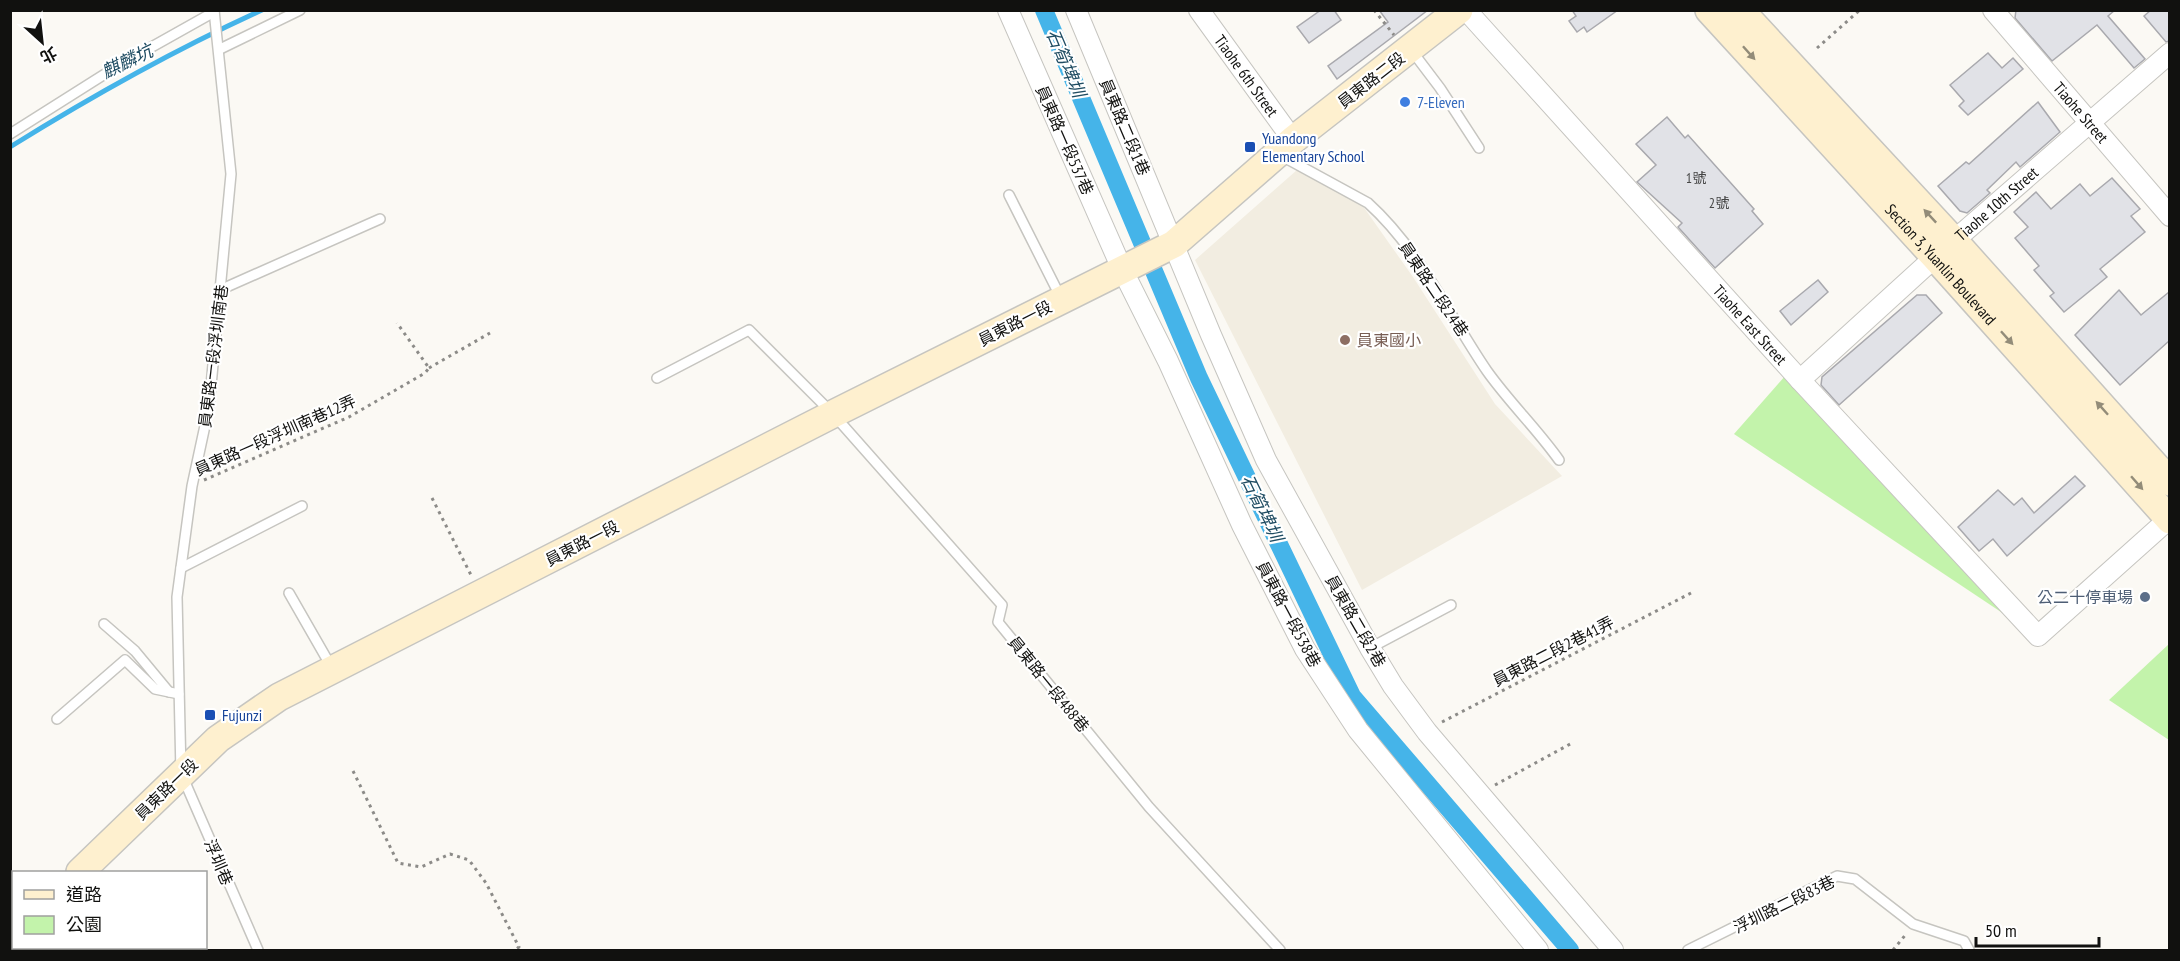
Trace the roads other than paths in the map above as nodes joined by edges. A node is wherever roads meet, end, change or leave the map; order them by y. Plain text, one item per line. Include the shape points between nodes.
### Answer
1 (300, 10) edge
2 (1008, 10) edge
3 (1076, 10) edge
4 (1198, 10) edge
5 (1459, 10) edge
6 (1466, 10) edge
7 (1709, 10) edge
8 (1740, 10) edge
9 (214, 11) edge
10 (2000, 13) edge
11 (220, 49) junction
12 (1410, 49) junction
13 (2169, 53) edge
14 (2089, 124) junction
15 (10, 134) edge
16 (1286, 147) junction
17 (1479, 148) dead end
18 (1009, 195) dead end
19 (2169, 216) edge
20 (380, 219) dead end
21 (1174, 244) junction
22 (1945, 249) junction
23 (1122, 269) junction
24 (222, 289) junction
25 (1062, 299) junction
26 (657, 378) dead end
27 (1800, 380) junction
28 (833, 414) junction
29 (1559, 460) dead end
30 (2169, 482) edge
31 (302, 506) dead end
32 (2169, 519) edge
33 (181, 568) junction
34 (289, 592) dead end
35 (1451, 606) dead end
36 (104, 624) dead end
37 (1370, 648) junction
38 (332, 668) junction
39 (174, 693) junction
40 (57, 719) dead end
41 (181, 773) junction
42 (83, 871) edge
43 (258, 951) edge
44 (1280, 951) edge
45 (1538, 951) edge
46 (1613, 951) edge
47 (1688, 951) edge
48 (1969, 951) edge

1 - 11 lane
2 - 23 street, 員東路一段537巷
3 - 21 street, 員東路二段1巷
4 - 16 street, Tiaohe 6th Street
5 - 12 main road, 員東路二段
6 - 27 street, Tiaohe East Street
7 -> 22 main road, Section 3, Yuanlin Boulevard
22 -> 8 main road, Section 3, Yuanlin Boulevard
9 - 11 lane, 員東路一段浮圳南巷
9 - 15 lane
10 - 14 street, Tiaohe Street
11 - 24 lane, 員東路一段浮圳南巷 via 231,174
12 - 16 main road, 員東路二段
12 - 17 lane
13 - 14 street, Tiaohe 10th Street
14 - 19 street, Tiaohe Street
14 - 22 street, Tiaohe 10th Street
16 - 21 main road, 員東路二段
16 - 29 lane, 員東路二段24巷 via 1378,212 1416,257 1488,371
18 - 25 lane
20 - 24 lane
21 - 23 main road, 員東路一段
21 - 37 street, 員東路二段2巷 via 1266,460
22 - 27 street, Tiaohe 10th Street
30 -> 22 main road, Section 3, Yuanlin Boulevard
22 -> 32 main road, Section 3, Yuanlin Boulevard
23 - 25 main road, 員東路一段
23 - 45 street, 員東路一段538巷 via 1305,649 1358,730
24 - 33 lane, 員東路一段浮圳南巷 via 209,407 192,486
25 - 28 main road, 員東路一段
26 - 28 lane via 749,330
27 - 32 street, Tiaohe East Street via 2038,636
28 - 38 main road, 員東路一段
28 - 44 lane, 員東路一段488巷 via 1002,605 998,622 1149,807
31 - 33 lane
33 - 39 lane, 員東路一段浮圳南巷
34 - 38 lane
35 - 37 lane
36 - 39 lane
37 - 46 street, 員東路二段2巷 via 1427,732
38 - 41 main road, 員東路一段 via 279,697 218,739
39 - 40 lane via 155,689 125,660
39 - 41 lane, 員東路一段浮圳南巷
41 - 42 main road, 員東路一段
41 - 43 lane, 浮圳巷
47 - 48 lane, 浮圳路二段83巷 via 1836,876 1855,879 1913,924 1964,941

